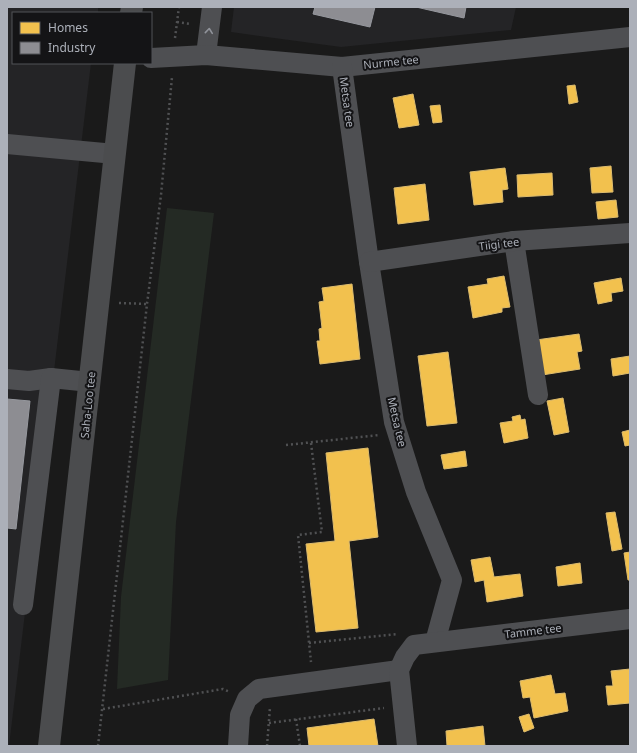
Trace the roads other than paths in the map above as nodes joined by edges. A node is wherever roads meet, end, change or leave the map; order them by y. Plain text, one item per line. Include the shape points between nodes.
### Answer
1 (212, 7) edge
2 (630, 37) edge
3 (206, 55) junction
4 (152, 58) edge
5 (126, 64) edge
6 (342, 67) junction
7 (7, 144) edge
8 (115, 154) junction
9 (630, 233) edge
10 (514, 241) junction
11 (369, 262) junction
12 (51, 378) junction
13 (7, 379) edge
14 (90, 382) junction
15 (538, 396) dead end
16 (23, 605) dead end
17 (630, 619) edge
18 (435, 642) junction
19 (399, 670) junction
20 (49, 746) edge
21 (238, 746) edge
22 (407, 746) edge

3 -> 1 street
2 - 6 street, Nurme tee
3 - 4 street, Nurme tee
3 - 6 street, Nurme tee
5 - 8 main road, Saha-Loo tee
6 - 11 street, Metsa tee
7 - 8 street
8 - 14 main road, Saha-Loo tee
9 - 10 street, Tiigi tee
10 - 11 street, Tiigi tee
10 - 15 street
11 - 18 street, Metsa tee via 394,422 416,492 452,580
12 - 13 street via 29,381
12 - 14 street
12 - 16 street
14 - 20 main road, Saha-Loo tee
17 - 18 street, Tamme tee
18 - 19 street via 414,645
19 - 21 street via 259,688 247,699 240,715
19 - 22 street

